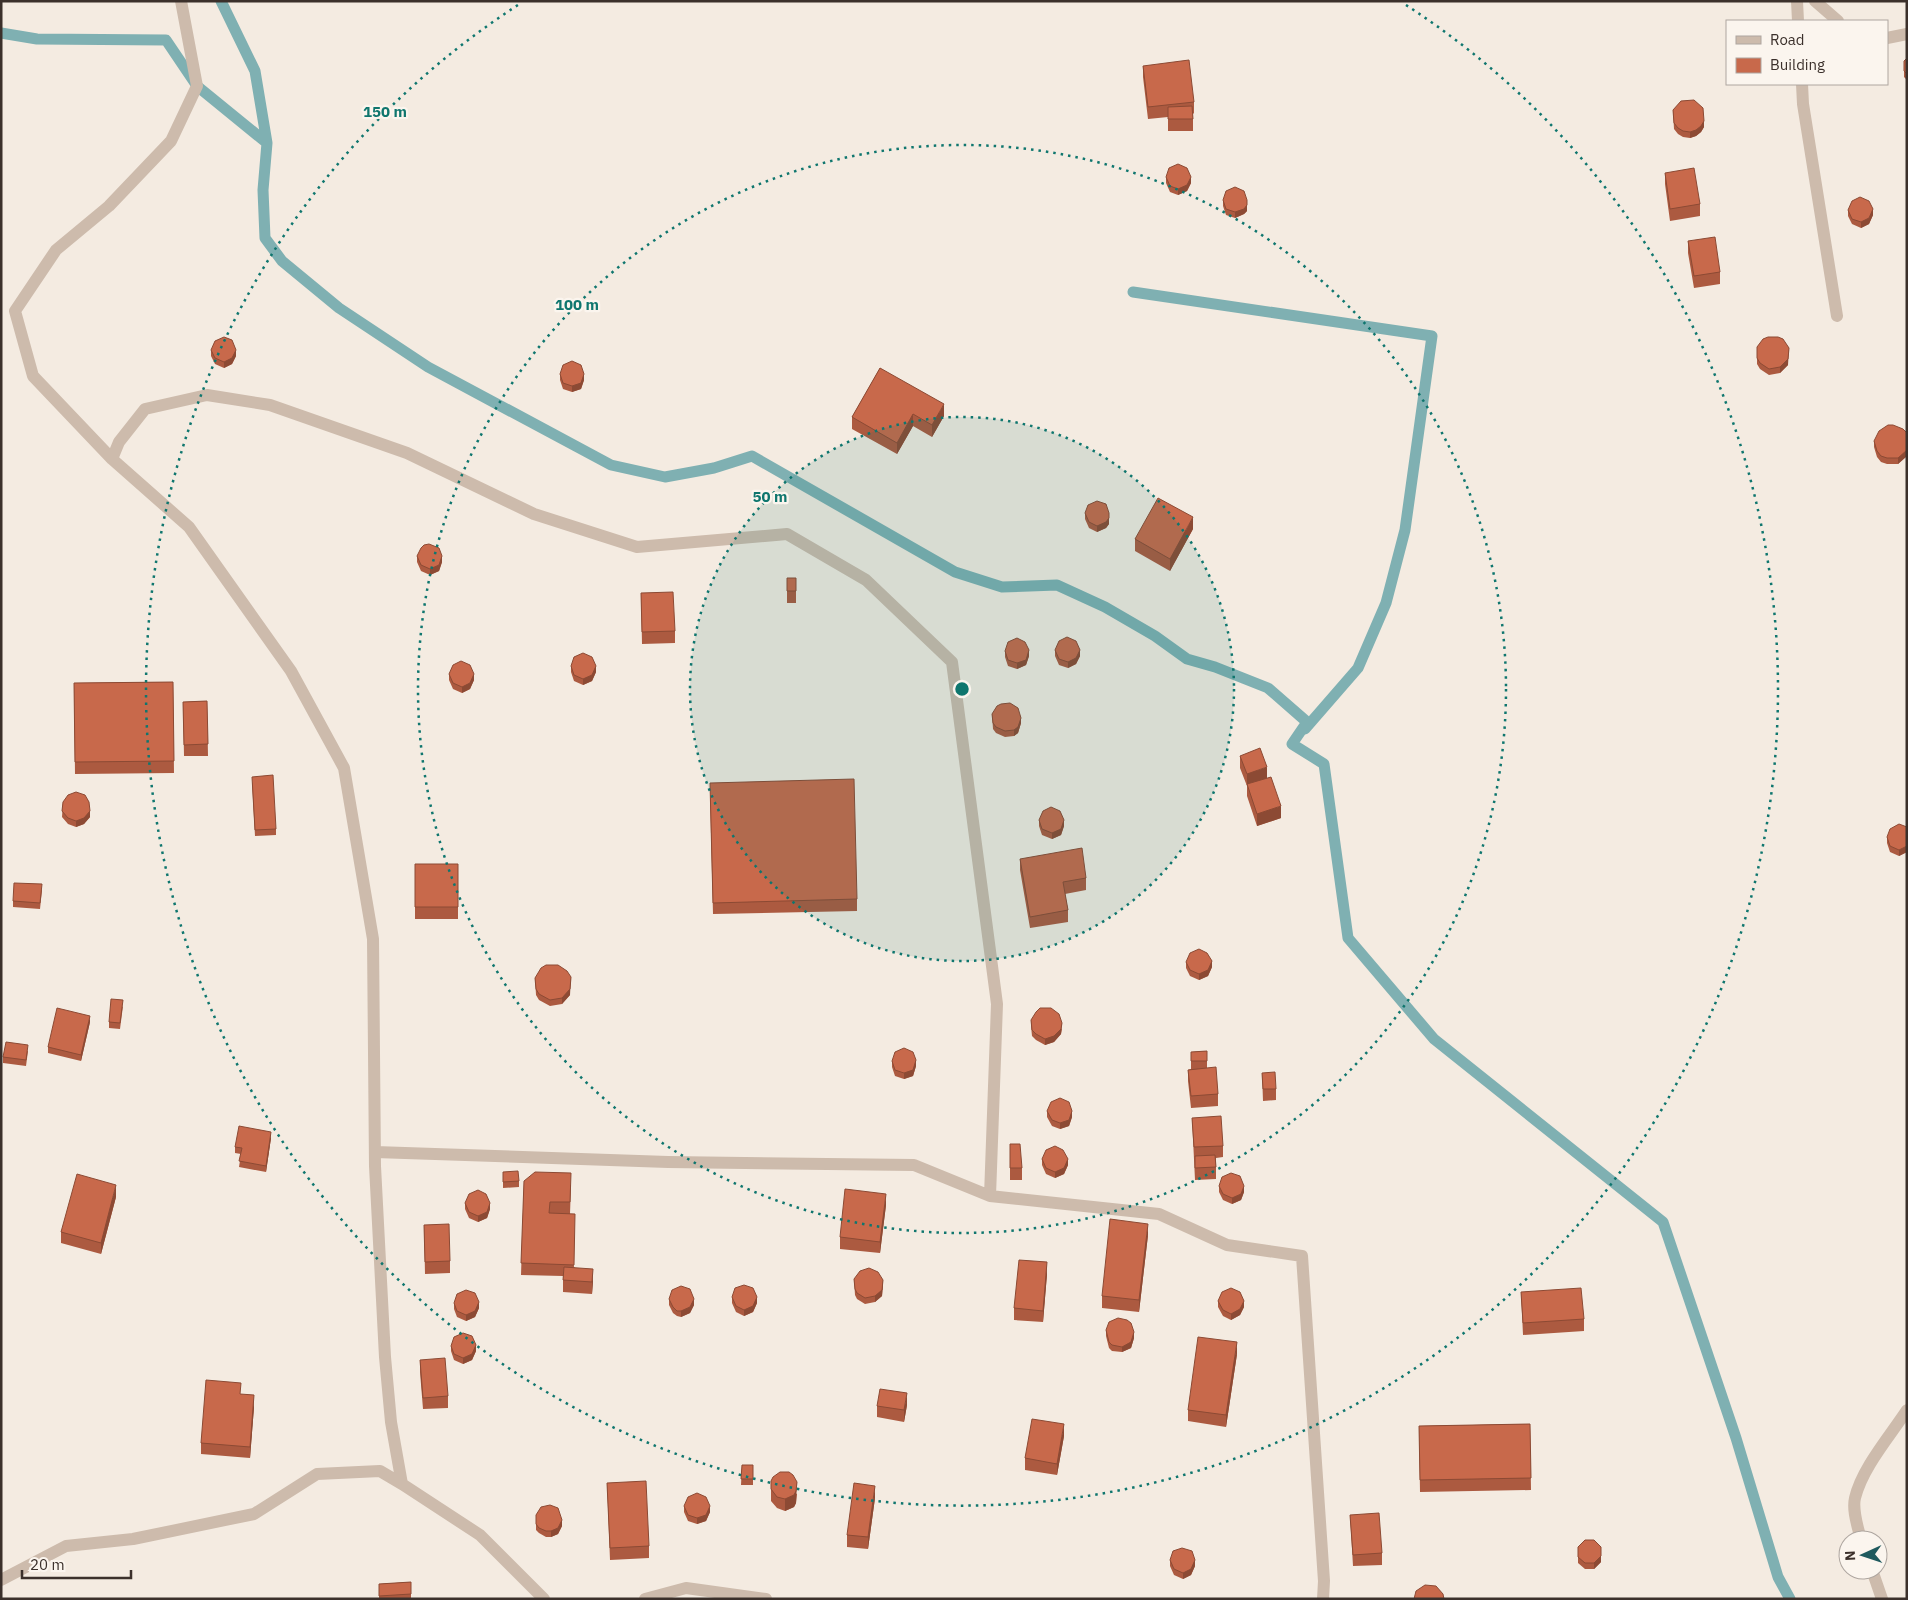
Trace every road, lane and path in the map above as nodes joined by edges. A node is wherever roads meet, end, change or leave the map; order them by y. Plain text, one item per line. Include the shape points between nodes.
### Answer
1 (181, 1) edge
2 (1797, 1) edge
3 (1815, 1) edge
4 (1798, 20) edge
5 (1837, 20) edge
6 (1907, 34) edge
7 (1888, 38) edge
8 (1802, 85) edge
9 (1837, 316) dead end
10 (112, 459) junction
11 (375, 1152) junction
12 (990, 1196) junction
13 (1907, 1410) edge
14 (402, 1484) junction
15 (1859, 1530) edge
16 (1, 1580) edge
17 (1875, 1580) edge
18 (544, 1599) edge
19 (645, 1599) edge
20 (766, 1599) edge
21 (1323, 1599) edge
22 (1882, 1599) edge

1 - 10 street via 197,86 170,141 109,206 56,250 15,311 33,376
2 - 4 street
3 - 5 street
6 - 7 street
8 - 9 street
10 - 11 street via 189,527 291,672 344,768 373,939
10 - 12 street via 119,442 145,409 207,395 270,405 407,453 534,514 637,547 787,534 866,580 952,662 997,1004
11 - 12 street via 668,1162 914,1165
11 - 14 street via 385,1357
12 - 21 street via 1159,1214 1227,1244 1302,1256
13 - 15 street via 1866,1470 1855,1498
14 - 16 street via 380,1471 317,1474 254,1514 133,1539 66,1546
14 - 18 street via 480,1535
17 - 22 street
19 - 20 street via 686,1588

